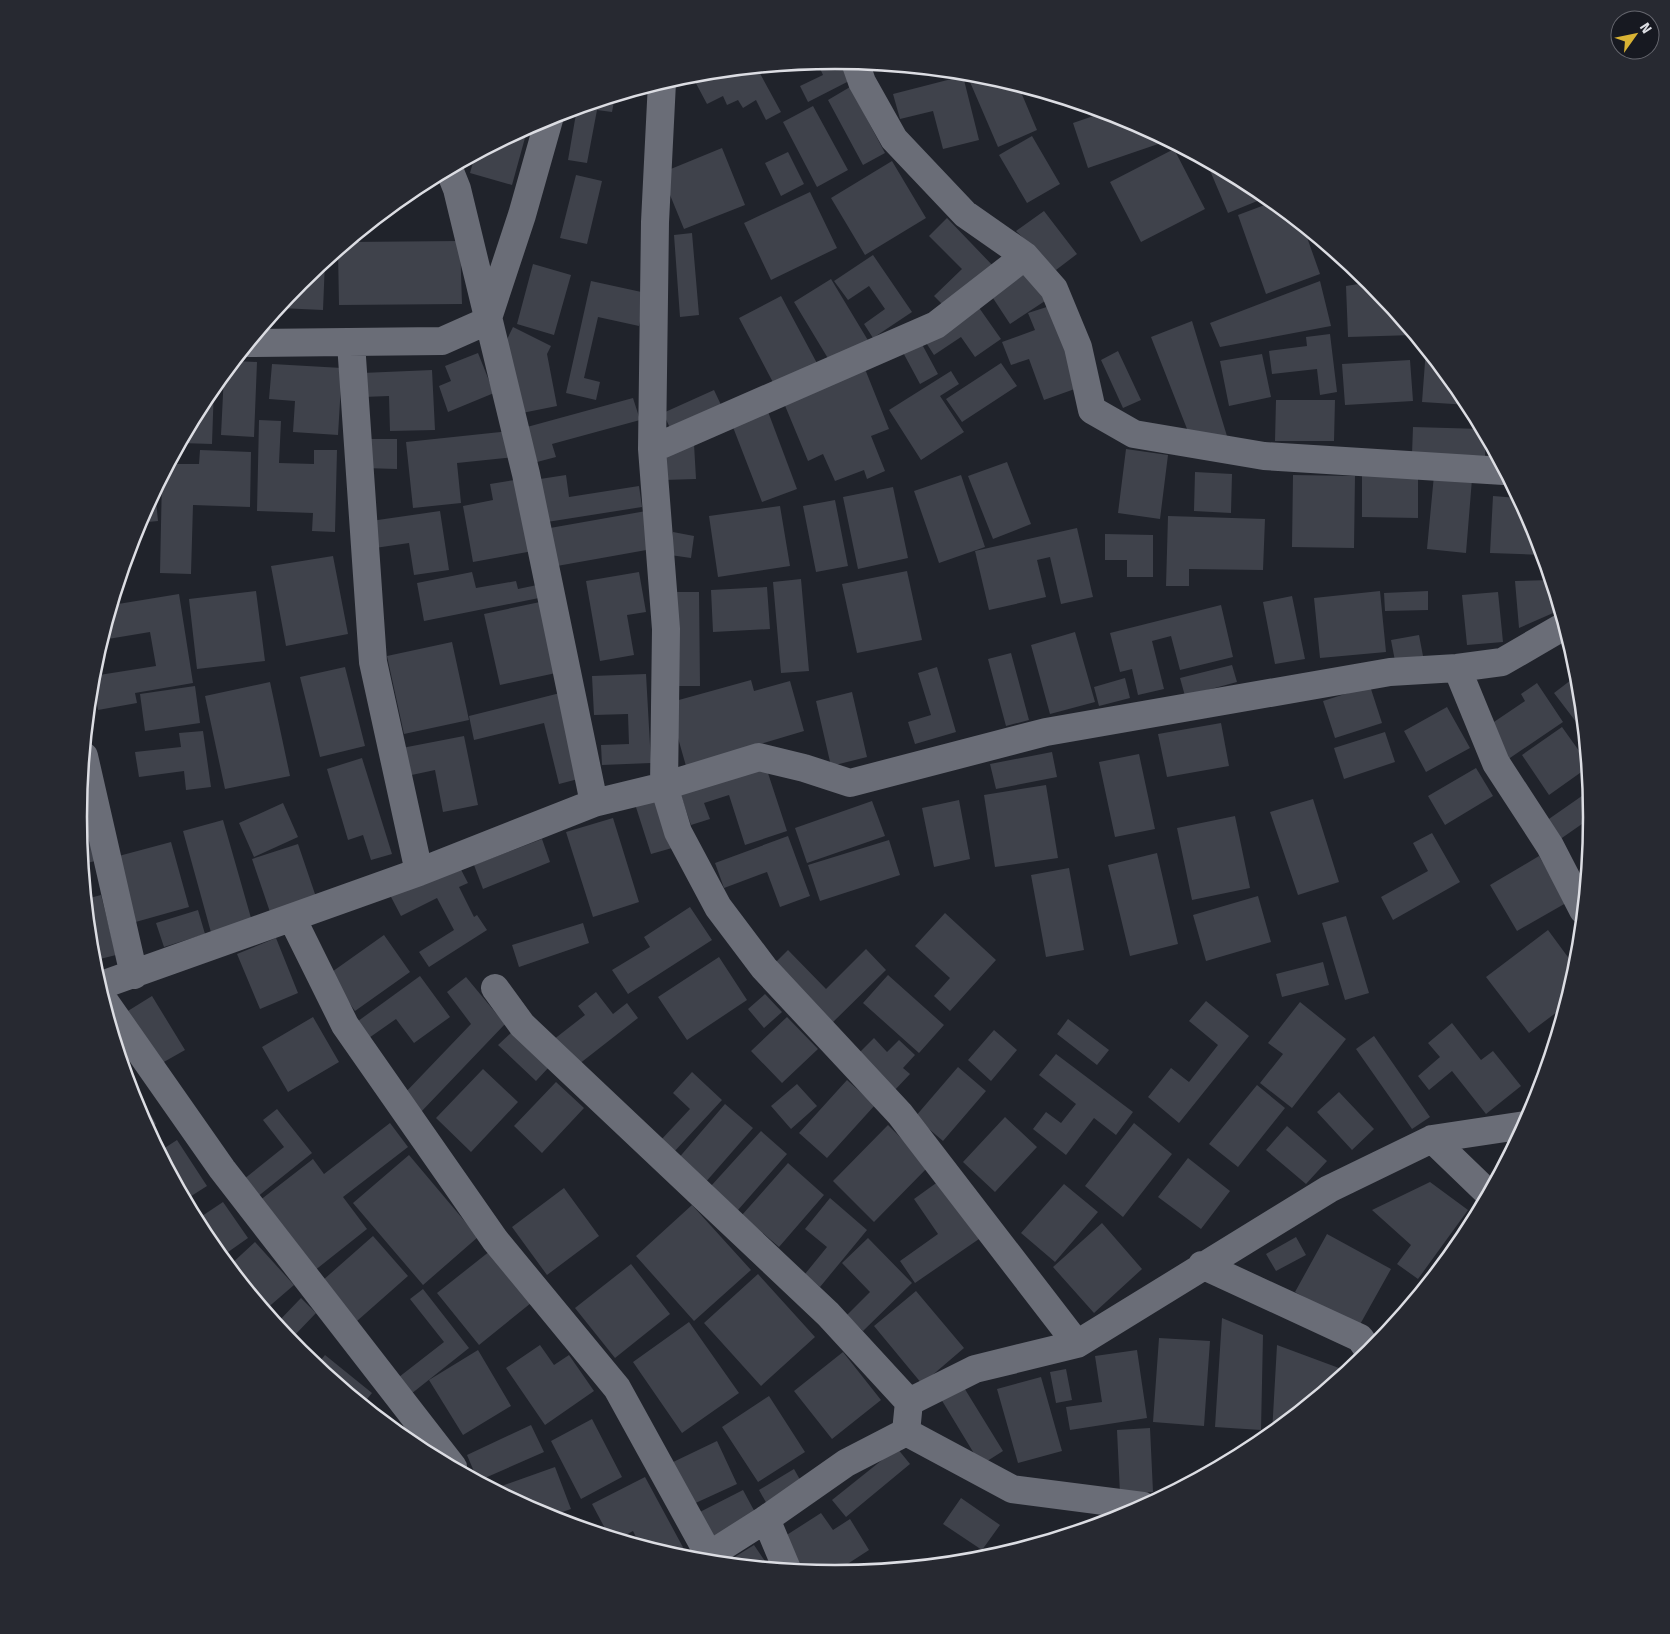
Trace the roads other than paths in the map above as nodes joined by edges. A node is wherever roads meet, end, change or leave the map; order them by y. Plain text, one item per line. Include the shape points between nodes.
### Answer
1 (858, 69) edge
2 (662, 89) edge
3 (547, 127) edge
4 (451, 175) edge
5 (1025, 256) junction
6 (487, 322) junction
7 (256, 343) edge
8 (351, 343) junction
9 (652, 449) junction
10 (1498, 471) edge
11 (1559, 629) edge
12 (1458, 668) junction
13 (88, 773) edge
14 (664, 786) junction
15 (594, 802) junction
16 (419, 872) junction
17 (1578, 901) edge
18 (292, 918) junction
19 (134, 975) junction
20 (106, 984) edge
21 (495, 988) dead end
22 (112, 1012) edge
23 (1516, 1125) edge
24 (1432, 1139) junction
25 (1484, 1189) edge
26 (1202, 1265) junction
27 (1077, 1344) junction
28 (1365, 1345) edge
29 (909, 1402) junction
30 (906, 1432) junction
31 (443, 1454) edge
32 (1129, 1504) edge
33 (766, 1519) junction
34 (701, 1553) edge
35 (710, 1554) edge
36 (785, 1564) edge

1 - 5 street via 894,139 965,214
2 - 9 street via 655,222
3 - 6 street
4 - 6 street
5 - 9 street via 936,324
5 - 10 street via 1054,289 1078,347 1092,410 1134,434 1264,456
6 - 8 street via 442,341
6 - 15 street via 526,474
7 - 8 street
8 - 16 street via 373,662
9 - 14 street via 666,629
11 - 12 street via 1502,662
12 - 14 street via 1390,672 1046,732 850,783 759,757
12 - 17 street via 1496,763 1550,846
13 - 19 street
14 - 15 street
14 - 27 street via 678,832 718,907 764,968 900,1114
15 - 16 street
16 - 18 street
18 - 19 street
18 - 34 street via 344,1025 495,1240 617,1388
19 - 20 street
21 - 29 street via 522,1025 828,1314
22 - 31 street via 222,1169
23 - 24 street
24 - 25 street
24 - 26 street via 1329,1189
26 - 27 street
26 - 28 street via 1360,1338
27 - 29 street via 975,1369
29 - 30 street
30 - 32 street via 1012,1489
30 - 33 street via 846,1462
33 - 35 street
33 - 36 street

